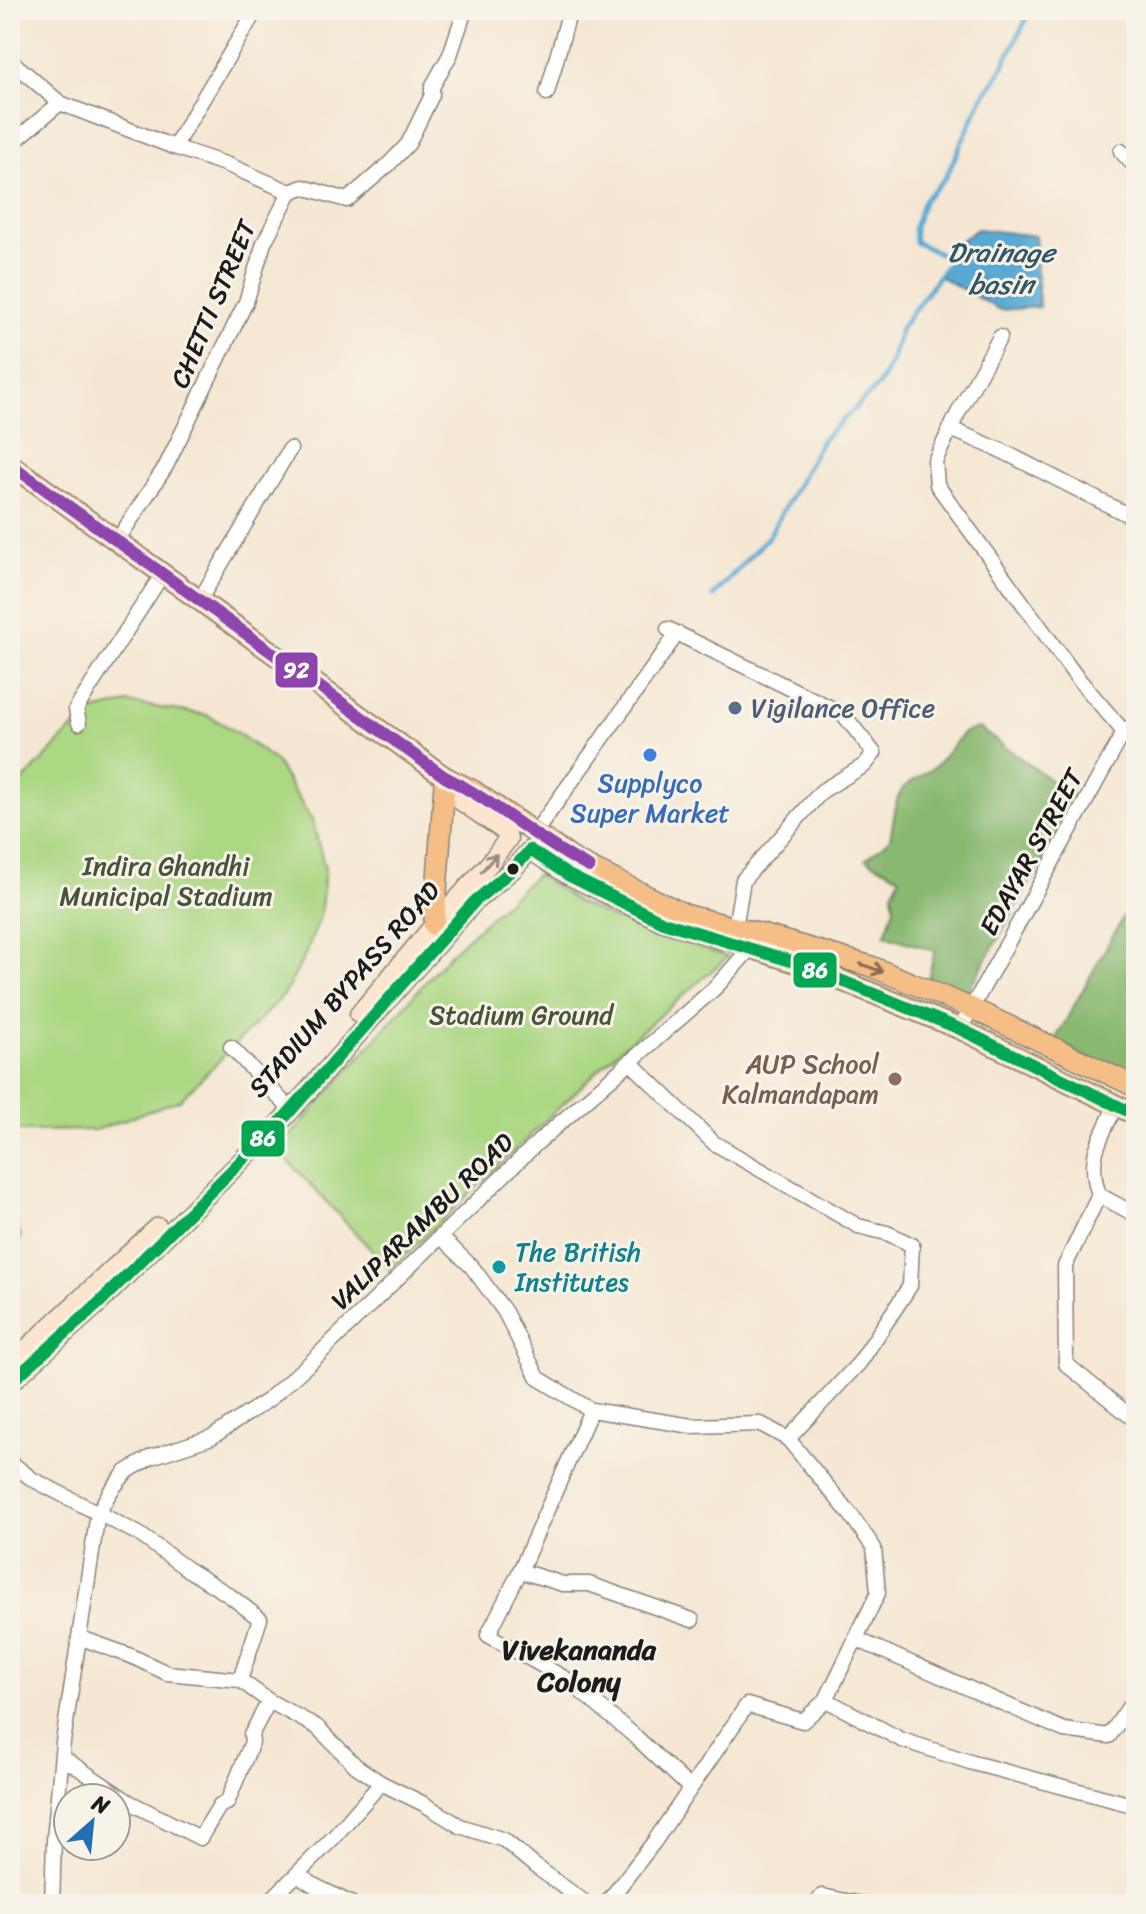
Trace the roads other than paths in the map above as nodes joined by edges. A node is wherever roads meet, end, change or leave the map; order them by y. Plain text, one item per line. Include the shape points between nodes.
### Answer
1 (256, 10) edge
2 (465, 10) edge
3 (570, 10) edge
4 (10, 60) edge
5 (547, 93) dead end
6 (60, 103) junction
7 (10, 145) edge
8 (174, 147) junction
9 (1121, 151) dead end
10 (1136, 168) edge
11 (290, 192) junction
12 (1000, 337) dead end
13 (951, 429) junction
14 (290, 449) dead end
15 (10, 464) edge
16 (1136, 519) edge
17 (117, 541) junction
18 (162, 575) junction
19 (199, 601) junction
20 (79, 723) dead end
21 (1130, 727) edge
22 (445, 777) junction
23 (532, 842) junction
24 (434, 925) junction
25 (735, 928) junction
26 (758, 941) junction
27 (971, 1008) junction
28 (960, 1029) junction
29 (231, 1047) dead end
30 (631, 1063) junction
31 (1136, 1087) edge
32 (286, 1106) junction
33 (1125, 1110) edge
34 (1099, 1195) junction
35 (1136, 1215) edge
36 (441, 1237) junction
37 (10, 1364) edge
38 (10, 1383) edge
39 (591, 1410) junction
40 (1136, 1421) edge
41 (788, 1439) junction
42 (10, 1462) edge
43 (98, 1513) junction
44 (520, 1571) junction
45 (692, 1620) dead end
46 (81, 1638) junction
47 (856, 1639) junction
48 (240, 1680) junction
49 (1136, 1697) edge
50 (826, 1700) junction
51 (269, 1701) junction
52 (62, 1757) junction
53 (381, 1783) junction
54 (689, 1787) junction
55 (1136, 1806) edge
56 (298, 1875) junction
57 (579, 1902) edge
58 (52, 1904) edge
59 (267, 1904) edge
60 (352, 1904) edge
61 (606, 1904) edge
62 (816, 1904) edge
63 (861, 1904) edge

1 - 8 street
2 - 11 street via 408,144 388,165 347,200 303,187
3 - 5 street
4 - 6 street
6 - 7 street
6 - 8 street
8 - 11 street
9 - 10 street
11 - 17 street, CHETTI STREET via 264,243 246,302 172,453
12 - 13 street
13 - 16 street
13 - 21 street via 935,461 937,485 1075,675
14 - 19 street
15 - 17 main road
17 - 18 main road
18 - 19 main road
18 - 20 street via 76,709
19 - 22 main road
21 - 27 street, EDAYAR STREET
22 - 23 main road via 472,790
22 - 24 main road
24 -> 22 street, STADIUM BYPASS ROAD via 508,839 506,832 461,801
23 - 25 main road via 686,915
23 - 25 street via 672,631 843,714 874,753 865,765 822,791 743,880
23 - 26 street via 568,875 663,922
23 - 32 street via 513,869 474,902
24 - 32 street, STADIUM BYPASS ROAD
25 - 26 main road
26 -> 27 main road via 870,966
26 - 28 main road
26 - 30 street, VALIPARAMBU ROAD via 716,987
27 - 28 street, EDAYAR STREET
27 - 31 main road
28 - 33 main road
29 - 32 street
30 - 36 street, VALIPARAMBU ROAD via 537,1143
30 - 41 street via 714,1143 858,1226 912,1245 910,1286 860,1362
31 - 33 street
32 - 37 street, STADIUM BYPASS ROAD
32 - 38 street via 99,1303
33 - 34 street via 1093,1155
34 - 35 street
34 - 40 street via 1065,1266 1066,1364
36 - 39 street via 472,1267 505,1312 538,1378
36 - 43 street, VALIPARAMBU ROAD via 268,1400 212,1437 151,1457 126,1472
39 - 41 street via 692,1426 761,1424
39 - 44 street
41 - 47 street via 874,1548 878,1593
42 - 43 street
43 - 46 street
43 - 48 street via 139,1534 260,1619
44 - 45 street via 563,1584 589,1584
44 - 54 street via 488,1635 566,1679
46 - 48 street via 167,1673
46 - 52 street
47 - 49 street via 1064,1730 1109,1736
47 - 50 street
48 - 51 street
50 - 54 street via 803,1721 747,1705
50 - 55 street via 902,1740
51 - 52 street via 227,1803 220,1805 200,1838 129,1802
51 - 53 street via 317,1727
52 - 58 street
53 - 56 street
53 - 57 street via 460,1826 504,1840
54 - 61 street
56 - 59 street
56 - 60 street
62 - 63 street via 822,1896

